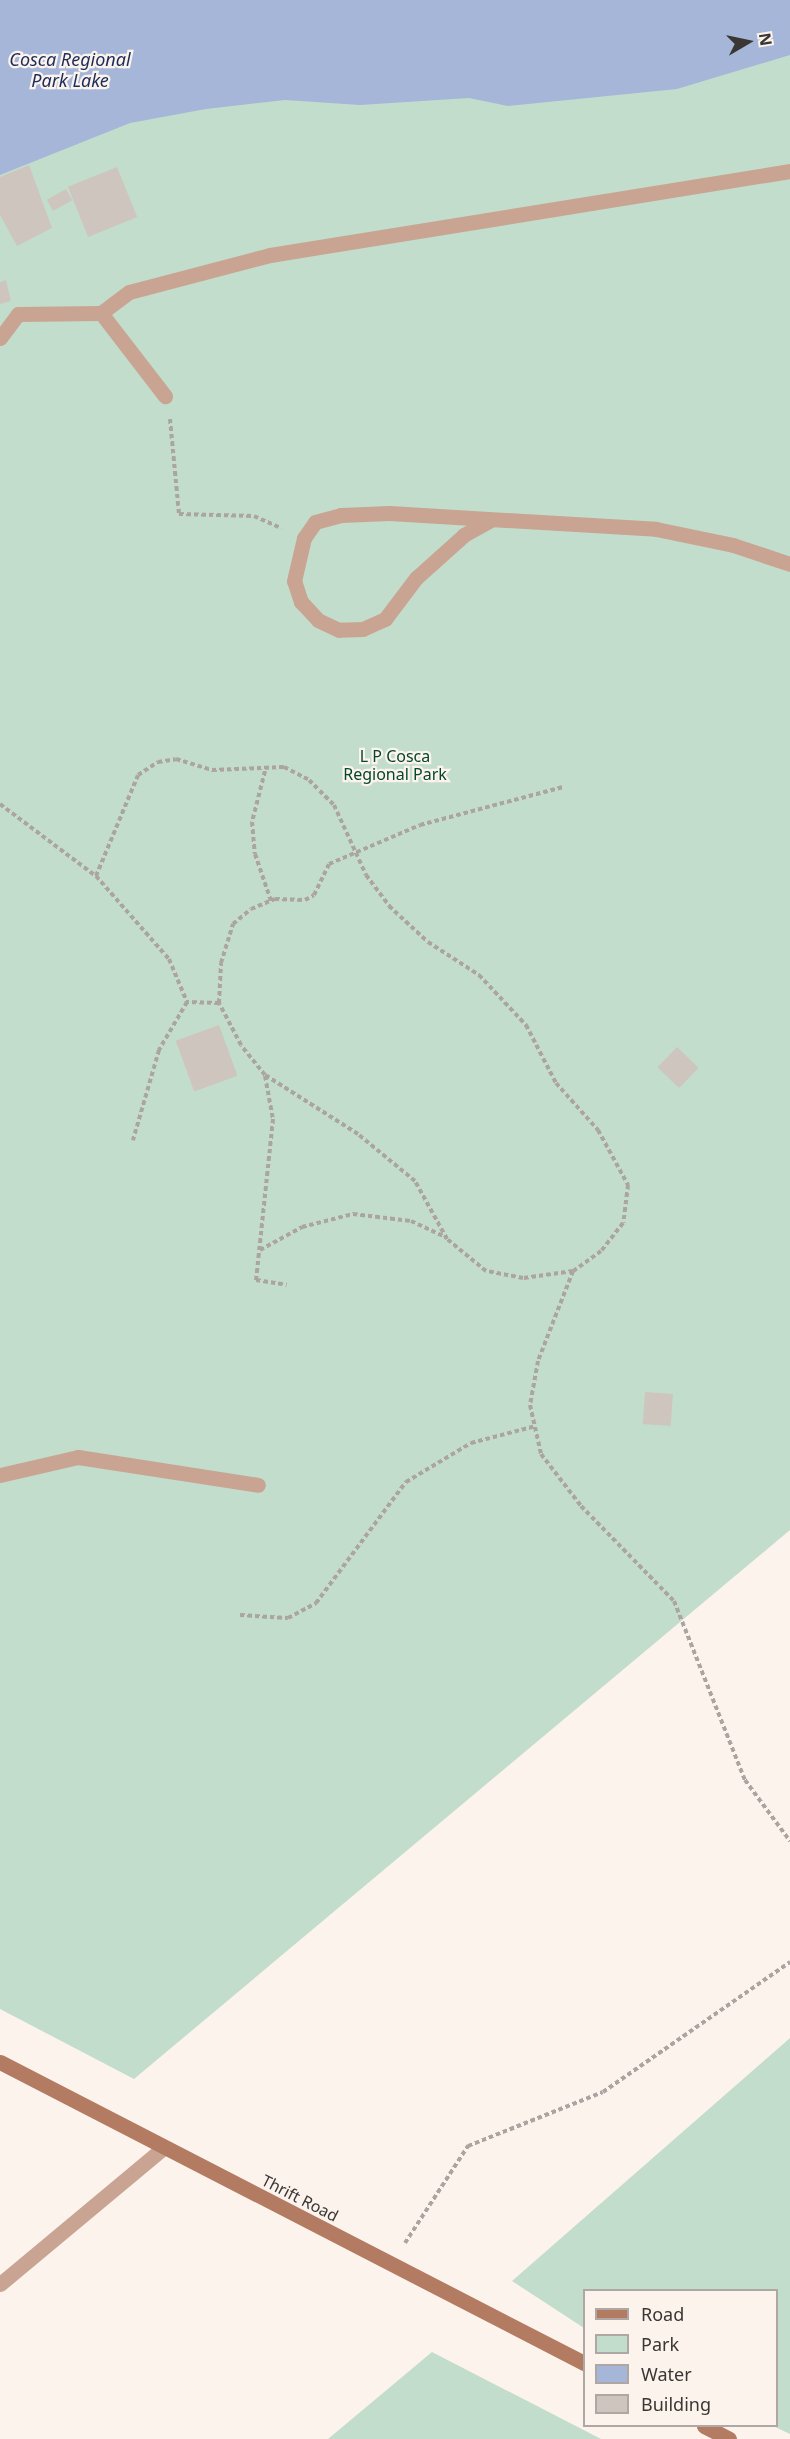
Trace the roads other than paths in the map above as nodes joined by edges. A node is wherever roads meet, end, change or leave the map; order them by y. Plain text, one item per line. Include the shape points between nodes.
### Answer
1 (790, 171) edge
2 (101, 313) junction
3 (0, 338) edge
4 (165, 396) dead end
5 (489, 521) junction
6 (790, 564) edge
7 (0, 1475) edge
8 (258, 1485) dead end
9 (0, 2062) edge
10 (164, 2148) junction
11 (0, 2284) edge
12 (583, 2362) edge
13 (706, 2427) edge
14 (729, 2439) edge

1 - 2 lane via 270,255 129,292
2 - 3 lane via 18,314
2 - 4 lane
5 - 5 lane via 389,513 341,515 315,522 304,538 294,581 301,602 318,620 339,630 363,629 385,619 416,578 464,535
5 - 6 lane via 656,529 734,545
7 - 8 lane via 78,1457
9 - 10 street, Thrift Road
10 - 11 lane
10 - 12 street, Thrift Road
13 - 14 street

